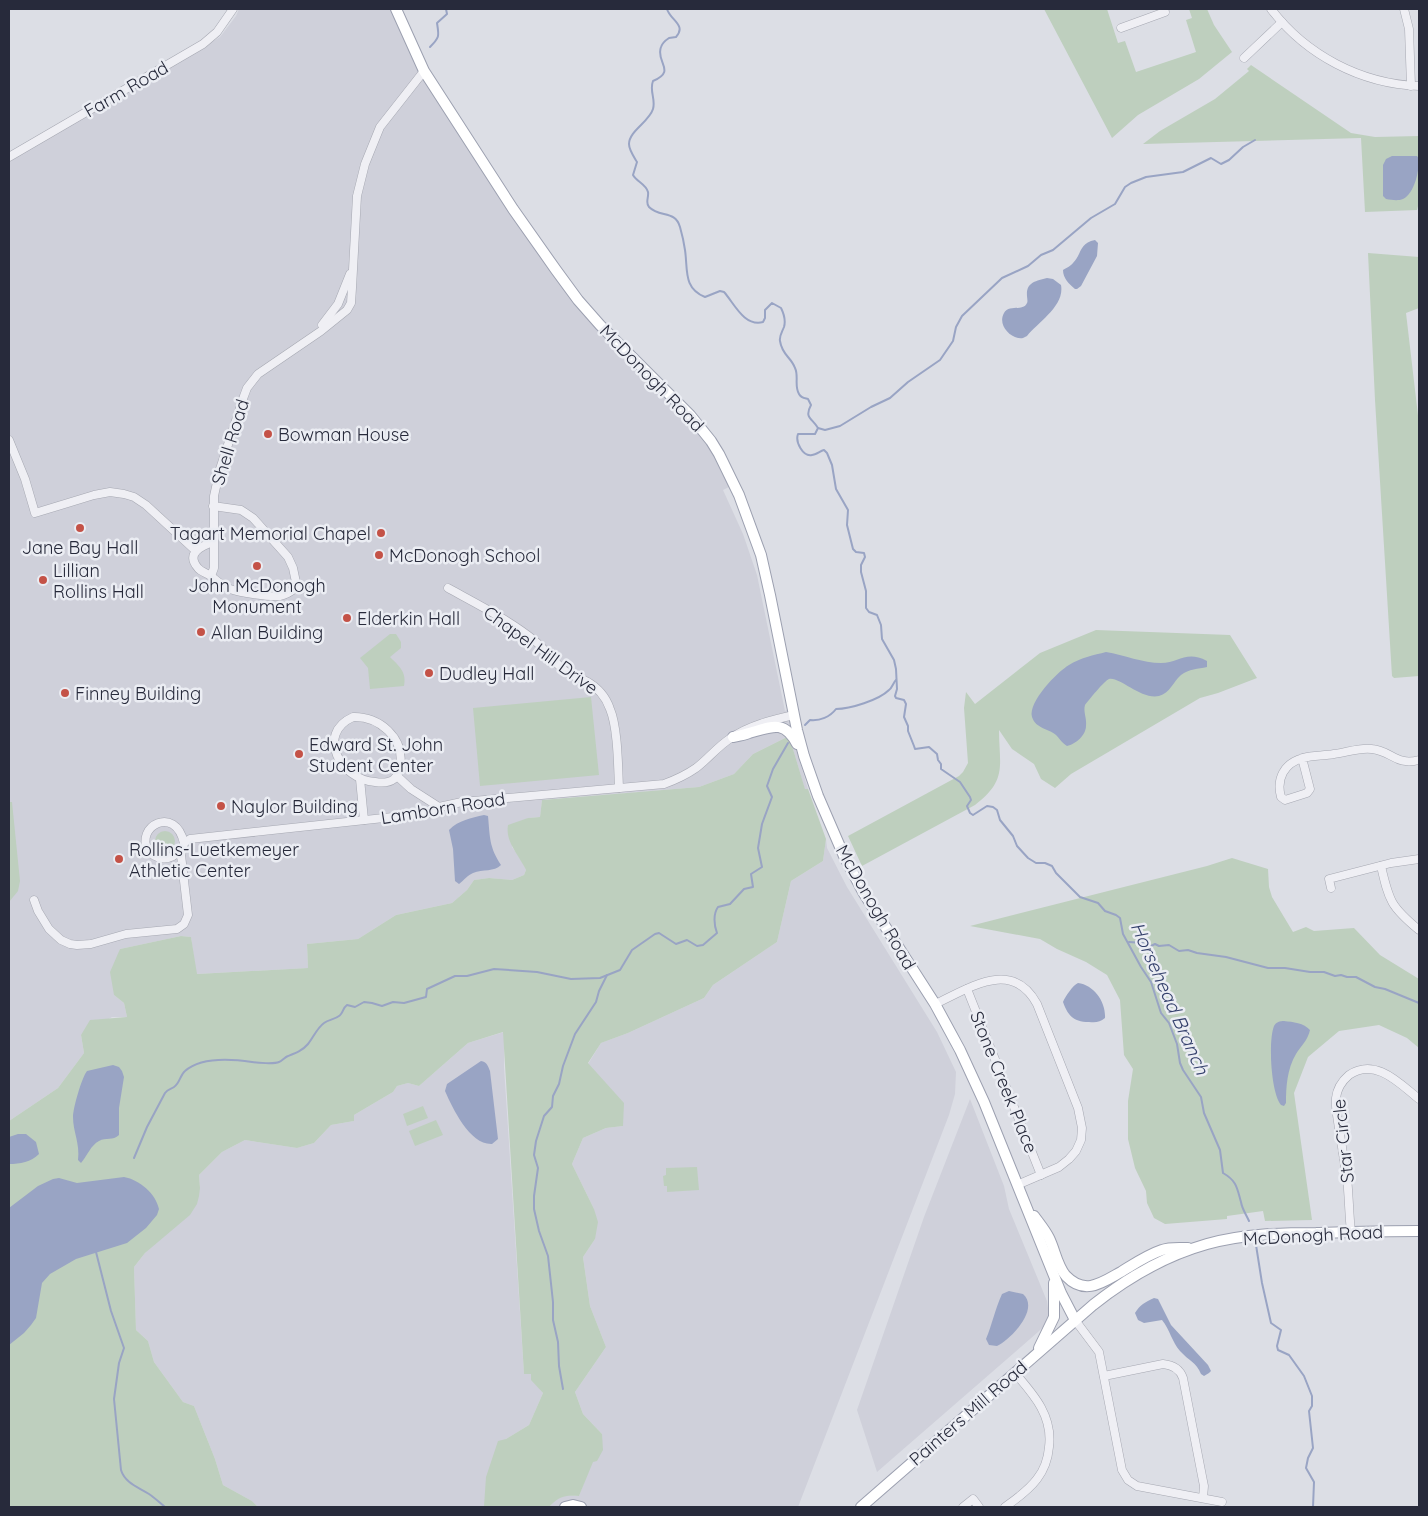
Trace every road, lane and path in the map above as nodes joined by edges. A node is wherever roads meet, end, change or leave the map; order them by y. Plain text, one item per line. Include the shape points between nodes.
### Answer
1 (233, 9) edge
2 (396, 9) edge
3 (1164, 9) edge
4 (1271, 9) edge
5 (1404, 9) edge
6 (1282, 22) junction
7 (1121, 28) dead end
8 (1244, 58) dead end
9 (424, 71) junction
10 (1415, 86) edge
11 (9, 157) edge
12 (9, 440) edge
13 (213, 506) junction
14 (213, 542) junction
15 (196, 551) junction
16 (211, 576) junction
17 (448, 588) dead end
18 (794, 715) junction
19 (733, 737) junction
20 (804, 756) junction
21 (1302, 758) junction
22 (1419, 760) edge
23 (397, 776) junction
24 (360, 779) junction
25 (619, 788) junction
26 (439, 807) junction
27 (364, 820) junction
28 (183, 845) junction
29 (1419, 859) edge
30 (1381, 866) junction
31 (1331, 888) dead end
32 (34, 900) dead end
33 (1419, 930) edge
34 (966, 989) junction
35 (935, 1004) junction
36 (1419, 1099) edge
37 (1042, 1175) junction
38 (1017, 1184) junction
39 (1024, 1201) junction
40 (1419, 1231) edge
41 (1351, 1232) junction
42 (1196, 1248) junction
43 (1054, 1275) junction
44 (1075, 1320) junction
45 (1036, 1353) junction
46 (1015, 1373) junction
47 (1104, 1376) junction
48 (1203, 1498) junction
49 (1222, 1502) dead end
50 (565, 1507) edge
51 (581, 1507) edge
52 (861, 1507) edge
53 (963, 1507) edge
54 (979, 1507) edge
55 (1005, 1507) edge

1 - 11 street, Farm Road via 217,32 203,44
2 - 9 main road, McDonogh Road
3 - 7 street via 1165,12
4 - 6 street
5 - 10 street
6 - 8 street
6 - 10 street via 1296,37 1343,68 1375,79
9 - 13 street, Shell Road via 380,126 365,164 356,196 353,265 338,304 309,339 258,374 247,388 220,469
9 - 18 main road, McDonogh Road via 513,209 578,300 690,415 719,454 739,495 760,556
12 - 15 street via 36,513 94,495 124,494 146,505
13 - 14 street, Shell Road
13 - 16 street via 241,510 253,518 288,557 297,587 280,596 242,592 218,583
14 - 15 street
14 - 16 street, Shell Road via 214,568
15 - 16 street via 195,563
17 - 25 street, Chapel Hill Drive via 512,625 535,641 572,676 596,687 610,709
18 - 19 street, Lamborn Road via 755,726
18 - 20 main road, McDonogh Road
19 - 20 main road via 780,727 792,735
19 - 25 street, Lamborn Road via 680,778 664,784
20 - 35 main road, McDonogh Road via 853,874
21 - 21 street via 1282,773 1280,786 1285,800 1307,794 1310,789
21 - 22 street via 1370,748 1400,761
23 - 24 street via 383,783
23 - 24 street via 400,754 395,740 388,729 364,716 345,721 335,735 335,748 343,766
23 - 26 street
24 - 27 street
25 - 26 street, Lamborn Road via 462,802
26 - 27 street, Lamborn Road via 430,813
27 - 28 street, Lamborn Road via 190,838
28 - 28 street via 181,832 171,823 154,825 146,836 146,845 151,853 162,859 171,858
28 - 32 street via 181,855 188,915 177,929 126,934 84,946 70,944 49,930
29 - 30 street
30 - 31 street via 1329,879
30 - 33 street via 1391,901 1401,915
34 - 35 street
34 - 37 street, Stone Creek Place
34 - 37 street via 997,979 1016,982 1032,995 1052,1041 1078,1108 1082,1128 1076,1151 1059,1167
35 - 38 main road, McDonogh Road via 970,1072
36 - 41 street, Star Circle via 1389,1075 1373,1069 1354,1073 1338,1089 1336,1105
37 - 38 street
38 - 39 main road, McDonogh Road
39 - 42 main road via 1049,1237 1064,1273 1073,1282 1084,1286 1101,1284 1160,1251
39 - 43 main road, McDonogh Road
40 - 41 main road, McDonogh Road
41 - 42 main road, McDonogh Road via 1267,1234
42 - 44 main road, McDonogh Road via 1130,1278
43 - 44 main road, McDonogh Road
43 - 45 main road via 1054,1317
44 - 45 main road, Painters Mill Road
44 - 47 street via 1099,1352
45 - 46 main road, Painters Mill Road
46 - 52 main road, Painters Mill Road
46 - 55 street via 1046,1417 1050,1441 1048,1456 1038,1479
47 - 48 street via 1122,1470 1128,1480 1138,1486
47 - 48 street via 1163,1364 1170,1364 1179,1371 1204,1486
48 - 49 street
50 - 51 main road
53 - 54 street via 973,1499

